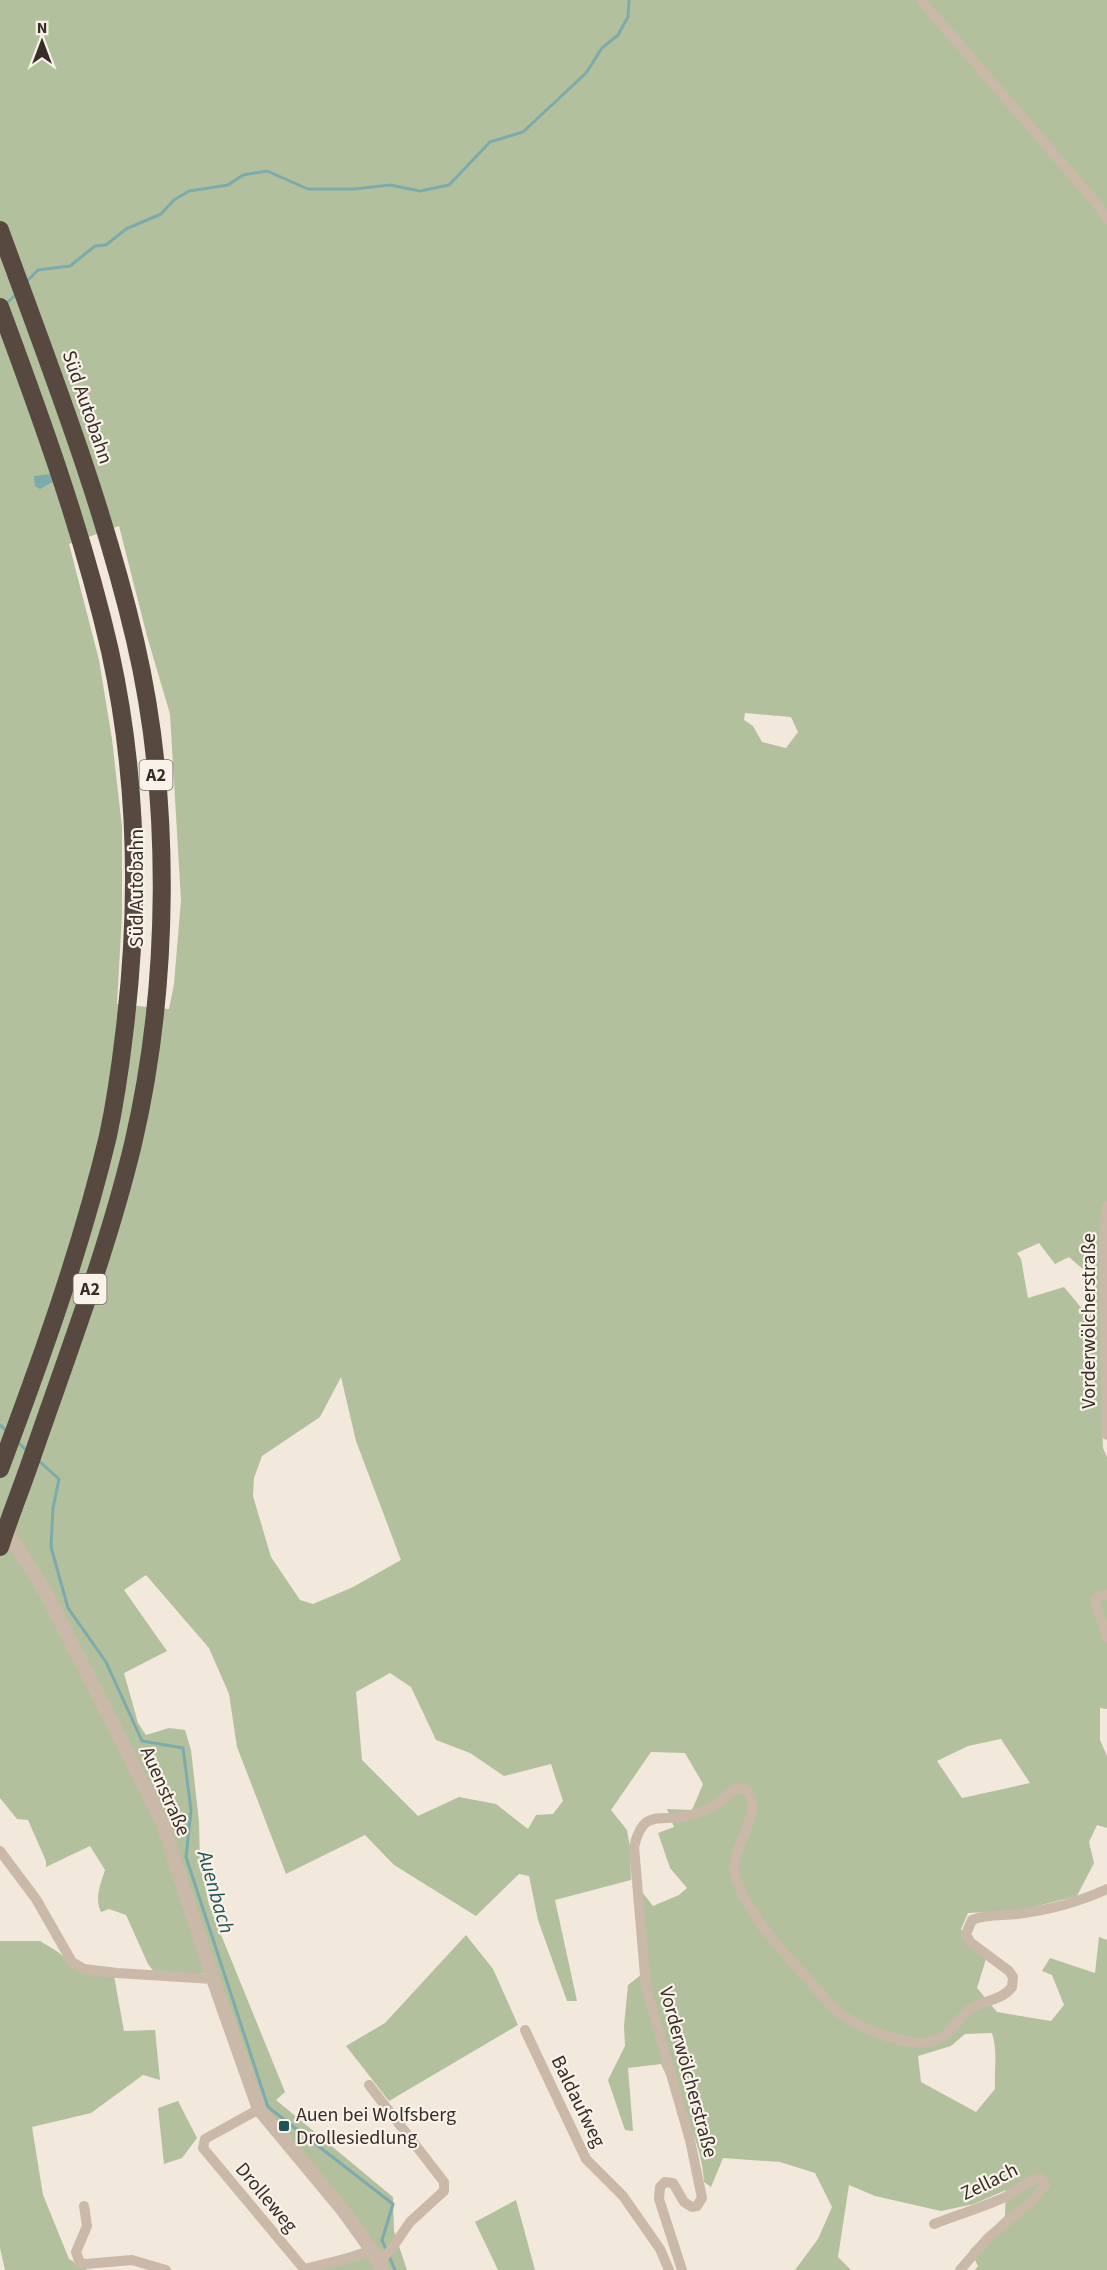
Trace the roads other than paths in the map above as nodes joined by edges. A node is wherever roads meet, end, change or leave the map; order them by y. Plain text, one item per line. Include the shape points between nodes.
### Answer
1 (921, 0) edge
2 (1107, 219) edge
3 (0, 230) edge
4 (0, 307) edge
5 (1107, 1206) edge
6 (1107, 1435) edge
7 (0, 1469) edge
8 (0, 1520) edge
9 (0, 1547) edge
10 (1107, 1594) edge
11 (1107, 1638) edge
12 (0, 1851) edge
13 (1107, 1889) edge
14 (213, 1979) junction
15 (525, 2030) dead end
16 (369, 2085) dead end
17 (259, 2109) junction
18 (84, 2206) dead end
19 (934, 2224) dead end
20 (381, 2258) edge
21 (166, 2270) edge
22 (303, 2270) edge
23 (669, 2270) edge
24 (682, 2270) edge
25 (960, 2270) edge

1 - 2 street
3 - 9 highway, Süd Autobahn / A2 via 49,359 106,532 135,644 156,775 161,912 153,1023 133,1145 102,1252
4 - 7 highway, Süd Autobahn / A2 via 55,458 110,652 130,782 135,908 128,1007 108,1136 81,1236
5 - 6 street, Vorderwölcherstraße
8 - 14 street, Auenstraße via 46,1593 162,1821
10 - 11 street via 1097,1597 1095,1602
12 - 14 street via 21,1877 72,1962 84,1969 117,1973
13 - 24 street, Vorderwölcherstraße via 1084,1900 972,1920 966,1934 970,1942 1010,1971 1012,1987 1002,1997 971,2008 947,2035 923,2042 903,2040 841,2014 762,1929 733,1870 753,1809 752,1798 745,1790 735,1789 716,1805 692,1815 657,1817 645,1823 638,1830 634,1847 646,1987 690,2140 702,2198 692,2207 684,2202 673,2183 665,2182 660,2187 659,2199
14 - 17 street, Auenstraße
15 - 23 street, Baldaufweg via 586,2159 623,2196 660,2249
16 - 20 street via 444,2182 444,2191 410,2222
17 - 20 street, Auenstraße
17 - 22 street, Drolleweg via 205,2139 202,2148
18 - 21 street via 87,2226 75,2253 80,2263 132,2260
19 - 25 street, Zellach via 1016,2192 1030,2180 1044,2181 1045,2186 1033,2200 994,2232
20 - 22 street, Drolleweg

